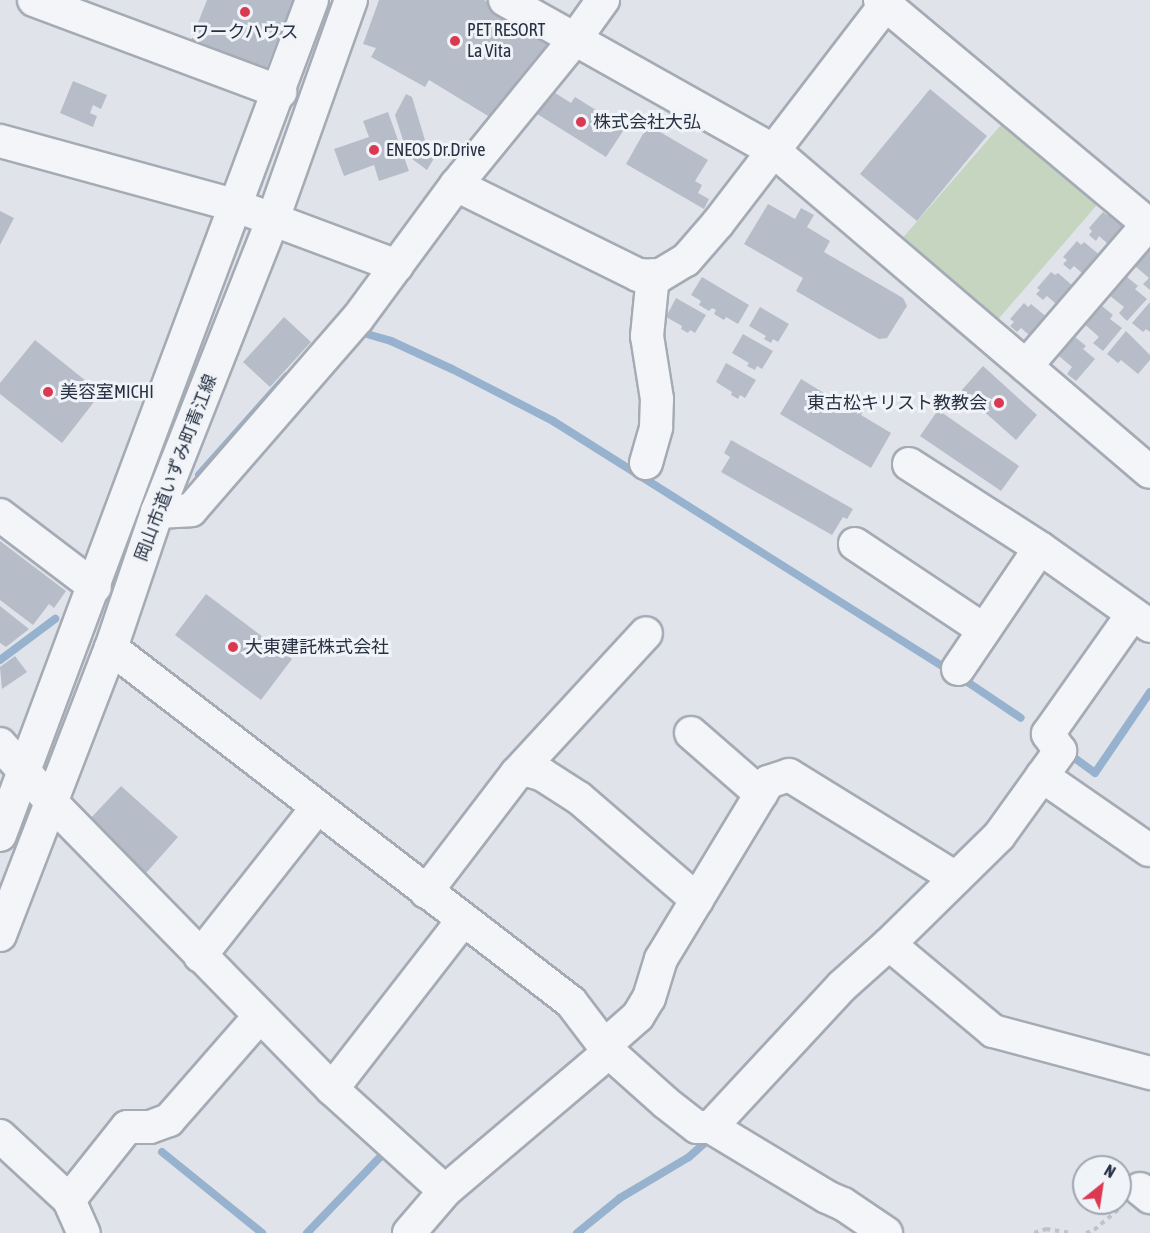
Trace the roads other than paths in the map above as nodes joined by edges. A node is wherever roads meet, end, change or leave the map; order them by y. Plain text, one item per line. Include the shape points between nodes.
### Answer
1 (34, 0) edge
2 (312, 0) edge
3 (351, 0) edge
4 (505, 0) edge
5 (603, 0) edge
6 (885, 1) edge
7 (575, 39) junction
8 (280, 92) junction
9 (0, 141) edge
10 (774, 151) junction
11 (456, 185) junction
12 (234, 205) junction
13 (273, 219) junction
14 (1149, 225) edge
15 (397, 266) junction
16 (653, 275) junction
17 (1026, 366) junction
18 (646, 463) dead end
19 (909, 464) dead end
20 (1150, 472) edge
21 (157, 512) junction
22 (0, 516) edge
23 (855, 544) dead end
24 (1040, 548) junction
25 (95, 587) junction
26 (1141, 620) edge
27 (984, 630) junction
28 (646, 633) dead end
29 (111, 648) junction
30 (958, 669) dead end
31 (691, 733) dead end
32 (0, 744) edge
33 (24, 768) junction
34 (517, 773) junction
35 (1042, 776) junction
36 (761, 794) junction
37 (52, 803) junction
38 (317, 808) junction
39 (0, 835) edge
40 (1149, 850) edge
41 (956, 878) junction
42 (426, 892) junction
43 (697, 900) junction
44 (463, 920) junction
45 (0, 935) edge
46 (889, 944) junction
47 (200, 956) junction
48 (260, 1016) junction
49 (610, 1053) junction
50 (1148, 1069) edge
51 (332, 1089) junction
52 (716, 1130) junction
53 (0, 1136) edge
54 (445, 1191) junction
55 (69, 1200) junction
56 (84, 1233) edge
57 (409, 1233) edge
58 (886, 1233) edge

1 - 8 street
2 - 8 street, 岡山市道いずみ町青江線
3 - 13 street, 岡山市道いずみ町青江線
4 - 7 street
5 - 7 street
6 - 10 street
6 - 14 street
7 - 10 street
7 - 11 street
8 - 12 street, 岡山市道いずみ町青江線
9 - 12 street
10 - 16 street via 686,260 659,276
10 - 17 street
11 - 15 street
11 - 16 street via 638,275
12 - 13 street
12 - 25 street, 岡山市道いずみ町青江線
13 - 15 street
13 - 21 street, 岡山市道いずみ町青江線
14 - 17 street
15 - 21 street via 358,318 191,510
16 - 18 street via 647,336 657,399 656,427
17 - 20 street
19 - 24 street
21 - 29 street, 岡山市道いずみ町青江線
22 - 25 street
23 - 27 street
24 - 26 street
24 - 27 street
25 - 33 street, 岡山市道いずみ町青江線
26 - 35 street via 1048,734 1060,751
27 - 30 street
28 - 34 street
29 - 37 street, 岡山市道いずみ町青江線
29 - 38 street
31 - 36 street
32 - 33 street
33 - 37 street
33 - 39 street, 岡山市道いずみ町青江線
34 - 42 street
34 - 43 street via 527,770 543,775 579,798
35 - 40 street
35 - 41 street via 999,836
36 - 41 street via 768,782 789,775
36 - 43 street
37 - 45 street, 岡山市道いずみ町青江線
37 - 47 street
38 - 42 street
38 - 47 street
41 - 46 street
42 - 44 street
43 - 49 street via 661,959 649,998
44 - 49 street via 571,1002
44 - 51 street
46 - 50 street via 993,1030
46 - 52 street via 842,986
47 - 48 street
48 - 51 street
48 - 55 street via 169,1120 150,1127 127,1127
49 - 52 street via 697,1127
49 - 54 street
51 - 54 street
52 - 58 street
53 - 55 street
54 - 57 street
55 - 56 street

